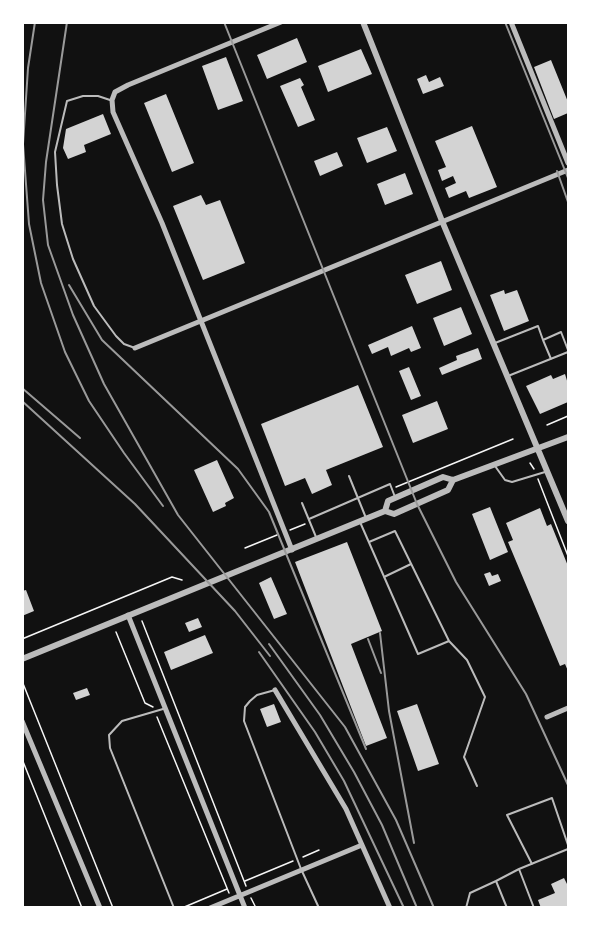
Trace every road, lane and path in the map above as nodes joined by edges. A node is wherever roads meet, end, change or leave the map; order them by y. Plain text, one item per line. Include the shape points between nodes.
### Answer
1 (281, 22) edge
2 (363, 22) edge
3 (511, 22) edge
4 (112, 100) junction
5 (568, 163) edge
6 (568, 170) edge
7 (442, 221) junction
8 (201, 320) junction
9 (543, 340) junction
10 (494, 344) junction
11 (135, 348) joint
12 (568, 351) edge
13 (551, 359) junction
14 (508, 376) junction
15 (568, 416) edge
16 (547, 425) dead end
17 (568, 437) edge
18 (539, 449) junction
19 (530, 463) dead end
20 (495, 466) junction
21 (548, 471) junction
22 (349, 476) dead end
23 (537, 476) junction
24 (453, 480) junction
25 (395, 497) junction
26 (358, 498) junction
27 (302, 503) dead end
28 (385, 512) junction
29 (309, 519) junction
30 (364, 520) junction
31 (568, 521) edge
32 (317, 539) junction
33 (369, 543) junction
34 (292, 550) junction
35 (568, 556) edge
36 (411, 564) junction
37 (384, 577) junction
38 (182, 580) dead end
39 (128, 615) junction
40 (142, 621) dead end
41 (116, 632) dead end
42 (22, 639) edge
43 (449, 641) junction
44 (22, 659) edge
45 (22, 681) edge
46 (275, 690) joint
47 (166, 708) junction
48 (568, 708) edge
49 (155, 712) junction
50 (547, 717) dead end
51 (22, 721) edge
52 (22, 759) edge
53 (477, 786) dead end
54 (362, 845) junction
55 (568, 847) edge
56 (319, 850) dead end
57 (298, 859) junction
58 (532, 864) junction
59 (301, 869) junction
60 (519, 869) junction
61 (496, 881) junction
62 (244, 882) junction
63 (236, 885) junction
64 (227, 889) junction
65 (248, 892) junction
66 (240, 895) junction
67 (231, 899) junction
68 (82, 908) edge
69 (100, 908) edge
70 (113, 908) edge
71 (174, 908) edge
72 (182, 908) edge
73 (210, 908) edge
74 (245, 908) edge
75 (256, 908) edge
76 (320, 908) edge
77 (390, 908) edge
78 (466, 908) edge
79 (507, 908) edge
80 (534, 908) edge

1 - 4 street via 128,85 115,92
2 - 7 street
3 - 5 street
4 - 8 street via 113,111
4 - 11 lane via 98,96 67,101 55,152 57,185 62,224 94,306 116,336
6 - 7 street
7 - 8 street
7 - 10 street
8 - 11 street
8 - 34 street
9 - 10 lane via 538,326
9 - 12 lane via 561,332
9 - 13 lane
10 - 14 street
12 - 13 lane
13 - 14 lane
14 - 18 street
15 - 16 path
17 - 18 street
18 - 20 street
18 - 21 street
19 - 23 path
20 - 23 lane via 505,480 512,482
20 - 24 street
21 - 23 lane
21 - 31 street
22 - 26 lane
23 - 35 path
24 - 25 street via 443,477
24 - 28 street via 448,490 393,514
25 - 26 lane via 390,484
25 - 28 street via 388,501
26 - 29 lane
26 - 30 lane
27 - 29 lane
28 - 30 street
29 - 32 lane
30 - 32 street
30 - 33 lane
32 - 34 street
33 - 36 lane via 395,531
33 - 37 lane
34 - 39 street
36 - 37 lane
36 - 43 lane
37 - 43 lane via 418,654
38 - 42 path via 172,578
39 - 44 street
39 - 47 street
40 - 62 path
41 - 49 path via 145,703 154,707
43 - 53 lane via 467,660 485,697 464,758
45 - 70 path
46 - 54 street via 331,782
46 - 57 lane via 250,701 244,707 244,721
47 - 49 lane
47 - 63 street
48 - 50 street
49 - 64 path
49 - 71 lane via 122,721 109,735 110,748
51 - 69 street
52 - 68 path
54 - 59 street
54 - 77 street
55 - 58 lane
55 - 58 lane via 552,798 507,815
56 - 57 path
57 - 59 lane
57 - 62 path
58 - 60 lane
59 - 65 street
59 - 76 lane
60 - 61 lane
60 - 80 lane
61 - 78 lane via 470,893
61 - 79 lane
62 - 63 path
62 - 65 path
63 - 64 path
63 - 66 street
64 - 67 path
64 - 72 path
65 - 66 street
65 - 75 path
66 - 67 street
66 - 74 street
67 - 73 street

